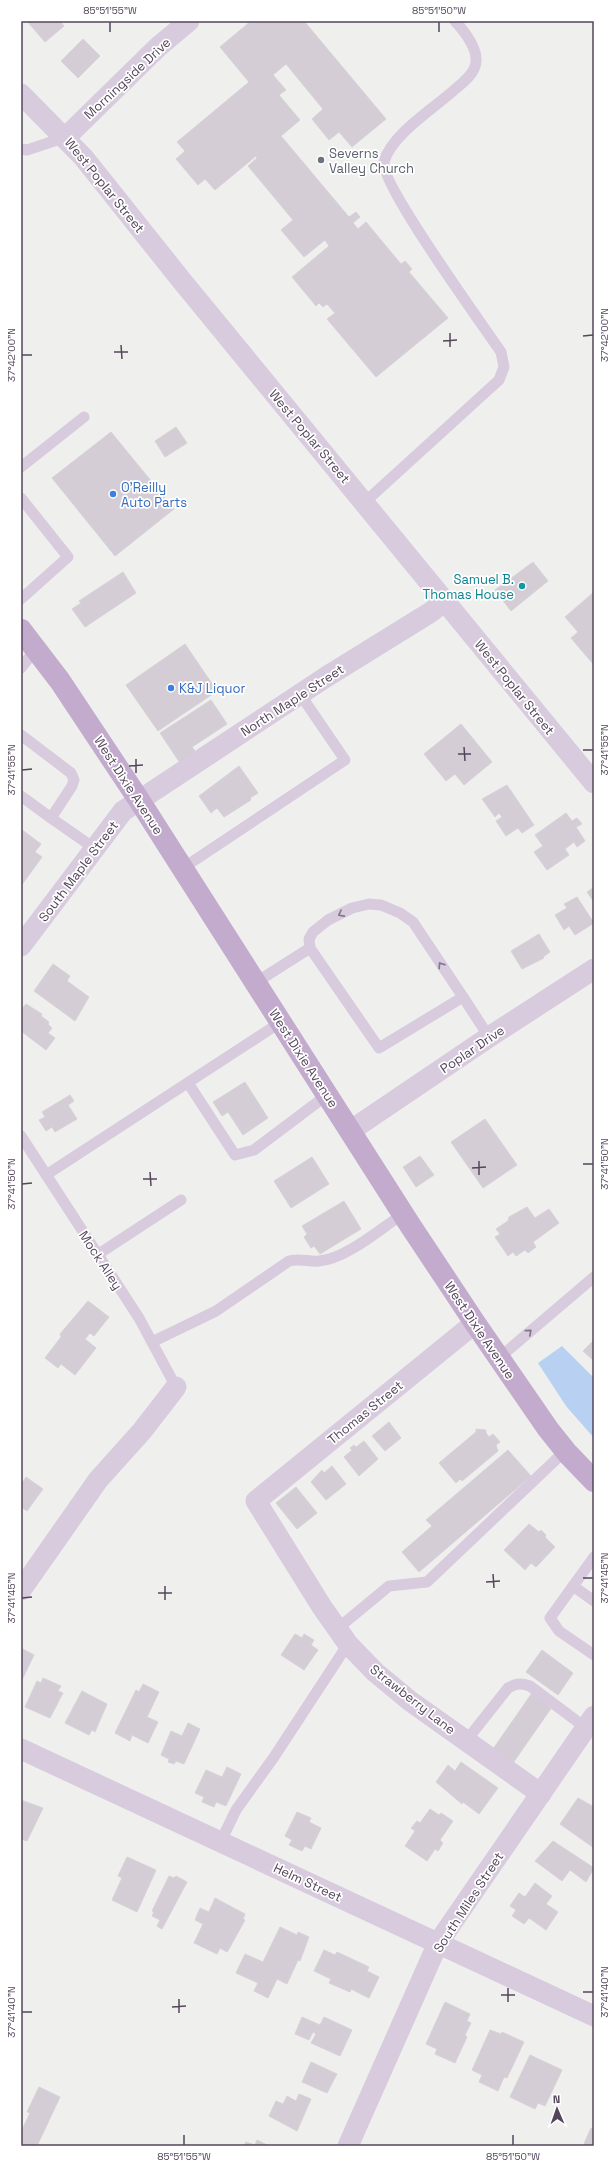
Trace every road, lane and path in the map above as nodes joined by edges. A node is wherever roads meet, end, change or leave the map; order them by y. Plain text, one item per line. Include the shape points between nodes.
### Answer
1 (188, 21) edge
2 (455, 21) edge
3 (21, 94) edge
4 (66, 137) junction
5 (21, 149) edge
6 (84, 417) dead end
7 (21, 467) edge
8 (21, 498) edge
9 (365, 502) junction
10 (21, 599) edge
11 (445, 601) junction
12 (21, 630) edge
13 (35, 650) junction
14 (21, 668) edge
15 (300, 694) junction
16 (21, 735) edge
17 (594, 783) edge
18 (21, 796) edge
19 (139, 800) junction
20 (51, 818) junction
21 (94, 848) junction
22 (183, 868) junction
23 (21, 946) edge
24 (310, 948) junction
25 (594, 969) edge
26 (255, 983) junction
27 (462, 997) junction
28 (281, 1022) junction
29 (489, 1037) junction
30 (188, 1082) junction
31 (327, 1095) junction
32 (350, 1131) junction
33 (21, 1136) edge
34 (46, 1175) junction
35 (181, 1200) dead end
36 (403, 1214) junction
37 (97, 1255) junction
38 (594, 1277) edge
39 (475, 1323) junction
40 (152, 1342) junction
41 (499, 1358) junction
42 (176, 1387) joint
43 (566, 1450) junction
44 (594, 1481) edge
45 (256, 1502) joint
46 (594, 1557) edge
47 (573, 1586) junction
48 (21, 1590) edge
49 (594, 1601) edge
50 (342, 1636) junction
51 (594, 1655) edge
52 (591, 1722) edge
53 (466, 1741) junction
54 (21, 1749) edge
55 (541, 1794) junction
56 (222, 1841) junction
57 (438, 1943) junction
58 (594, 2016) edge
59 (348, 2146) edge

1 - 4 street, Morningside Drive
2 - 9 lane via 473,45 476,58 474,69 464,82 402,134 390,148 384,163 387,175 412,221 501,352 504,367 500,380
3 - 4 street, West Poplar Street
4 - 5 lane via 27,150
4 - 9 street, West Poplar Street
6 - 7 lane
8 - 10 lane via 68,558
9 - 11 street, West Poplar Street
11 - 15 street, North Maple Street
11 - 17 street, West Poplar Street
12 - 13 main road, West Dixie Avenue
13 - 14 lane
13 - 19 main road, West Dixie Avenue via 60,681
15 - 19 street, North Maple Street
15 - 22 lane via 345,760
16 - 20 lane via 71,773 72,786
18 - 20 lane
19 - 21 street, South Maple Street via 123,811
19 - 22 main road, West Dixie Avenue
20 - 21 lane
21 - 23 street, South Maple Street
22 - 26 main road, West Dixie Avenue
24 - 26 lane
24 - 27 lane via 380,1048
27 -> 24 lane via 413,922 381,905 369,904 352,908 328,920 313,932 309,939
25 - 29 street, Poplar Drive
26 - 28 main road, West Dixie Avenue
27 - 29 lane
28 - 30 lane
28 - 31 main road, West Dixie Avenue
29 - 32 street, Poplar Drive
30 - 31 lane via 235,1155 254,1150
30 - 34 lane
31 - 32 main road, West Dixie Avenue
32 - 36 main road, West Dixie Avenue
33 - 34 lane, Mock Alley
34 - 37 lane, Mock Alley
35 - 37 lane
36 - 39 main road, West Dixie Avenue
36 - 40 lane via 333,1258 319,1261 299,1258 289,1261 216,1311
37 - 40 lane, Mock Alley
41 -> 38 lane
39 - 41 main road, West Dixie Avenue
39 - 45 street, Thomas Street
40 - 42 lane, Mock Alley
41 - 43 main road, West Dixie Avenue via 548,1429
42 - 48 street via 142,1431 98,1480
43 - 44 main road, West Dixie Avenue
43 - 50 lane via 427,1582 389,1586
45 - 50 street, Strawberry Lane
46 - 47 lane
47 - 49 lane
47 - 51 lane via 550,1618 559,1631
50 - 53 street, Strawberry Lane via 381,1677
50 - 56 lane via 274,1757 236,1810
52 - 53 lane via 530,1686 514,1684 508,1688
52 - 55 street, South Miles Street
53 - 55 street, Strawberry Lane
54 - 56 street, Helm Street
55 - 57 street, South Miles Street
56 - 57 street, Helm Street
57 - 58 street, Helm Street
57 - 59 street, South Miles Street

